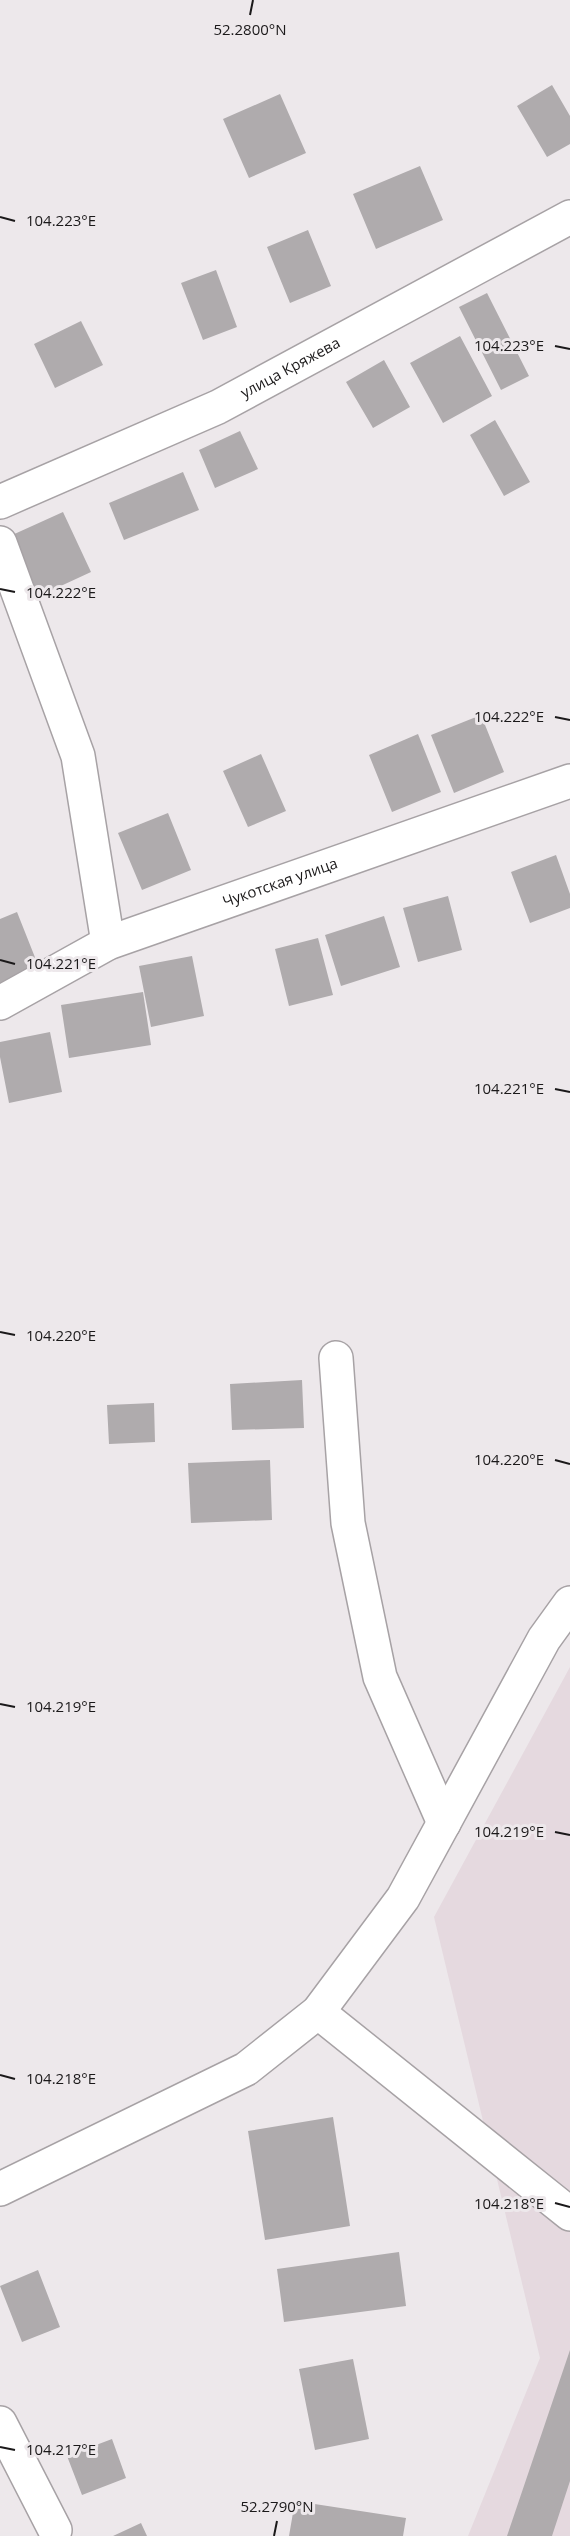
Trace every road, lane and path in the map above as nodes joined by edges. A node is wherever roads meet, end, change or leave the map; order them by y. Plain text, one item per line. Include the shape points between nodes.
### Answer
1 (570, 217) edge
2 (0, 502) edge
3 (0, 543) edge
4 (570, 782) edge
5 (108, 944) junction
6 (0, 1002) edge
7 (336, 1358) dead end
8 (570, 1603) edge
9 (444, 1823) junction
10 (318, 2012) junction
11 (0, 2189) edge
12 (570, 2214) edge
13 (0, 2423) edge
14 (55, 2530) dead end

1 - 2 street, улица Кряжева via 218,407
3 - 5 street via 78,756
4 - 5 street, Чукотская улица
5 - 6 street, Чукотская улица
7 - 9 street via 348,1523 380,1677
8 - 9 street via 544,1639
9 - 10 street via 404,1898
10 - 11 street via 246,2069
10 - 12 street
13 - 14 street

